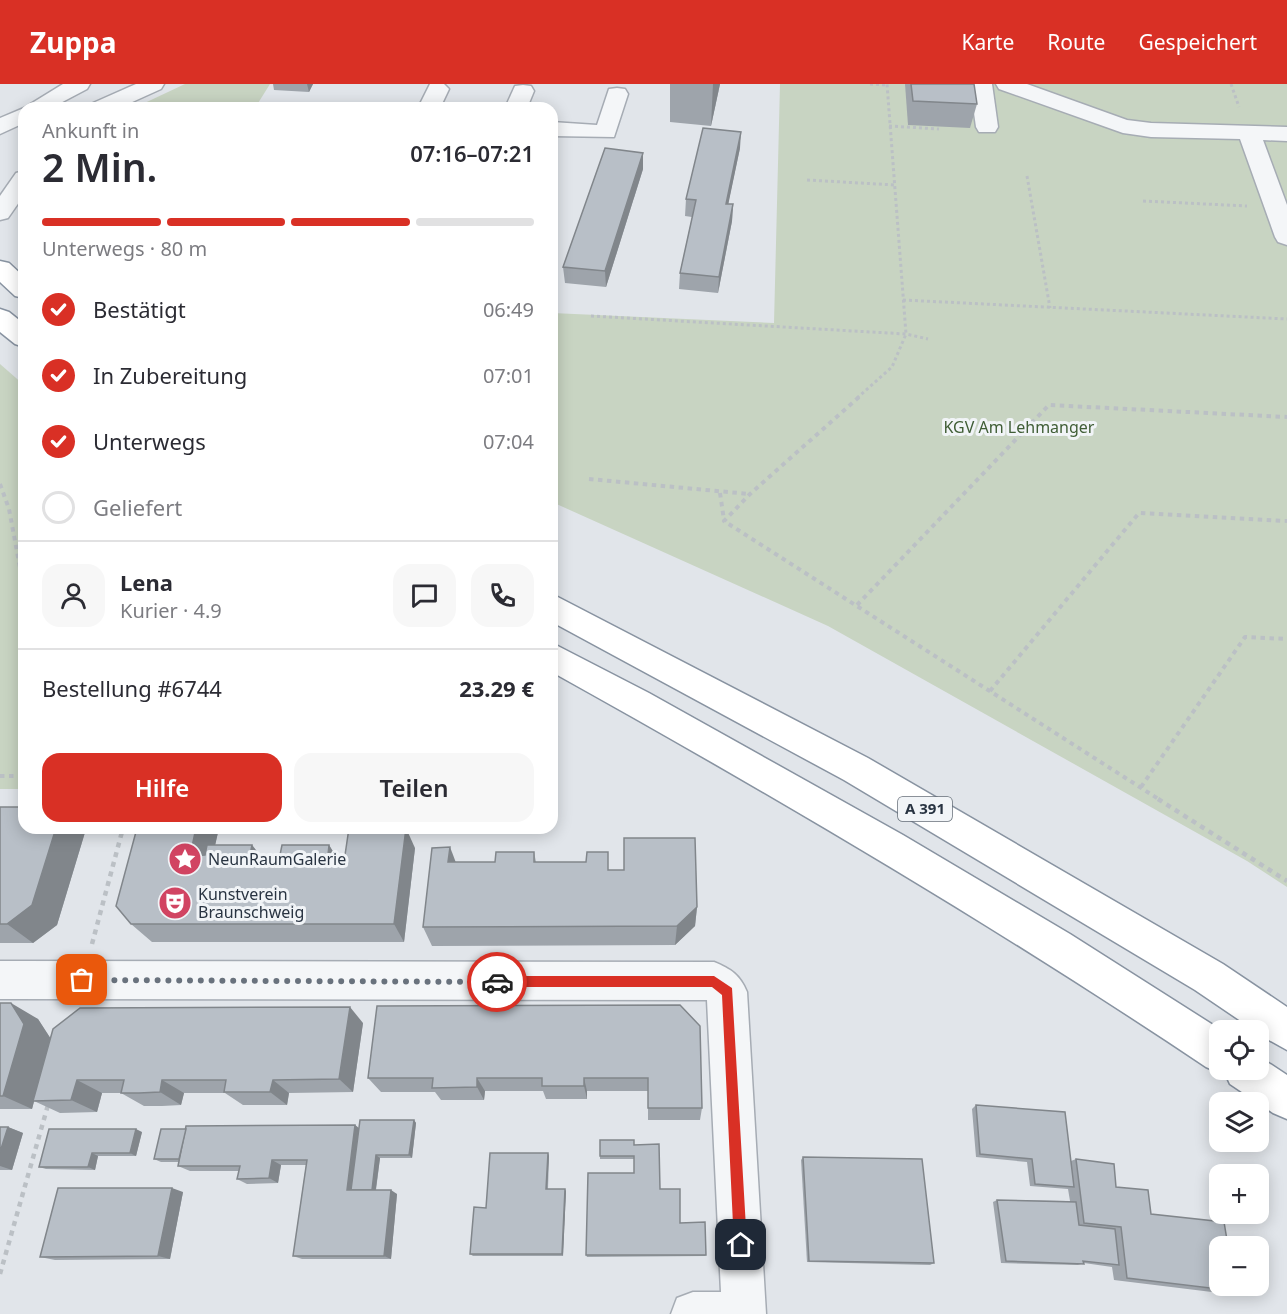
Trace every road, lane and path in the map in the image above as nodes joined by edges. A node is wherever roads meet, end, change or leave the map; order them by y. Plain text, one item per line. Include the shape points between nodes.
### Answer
1 (79, 84) edge
2 (153, 84) edge
3 (870, 84) edge
4 (887, 84) edge
5 (981, 84) edge
6 (1007, 84) edge
7 (616, 94) dead end
8 (46, 102) edge
9 (114, 102) edge
10 (18, 117) edge
11 (889, 126) junction
12 (0, 127) edge
13 (987, 128) dead end
14 (558, 129) edge
15 (939, 129) dead end
16 (1249, 134) junction
17 (1287, 134) edge
18 (1027, 176) dead end
19 (807, 180) dead end
20 (895, 185) junction
21 (18, 187) edge
22 (1143, 201) dead end
23 (1276, 208) junction
24 (0, 213) edge
25 (1287, 237) edge
26 (0, 269) edge
27 (18, 285) edge
28 (903, 300) junction
29 (1050, 308) junction
30 (591, 316) dead end
31 (0, 318) edge
32 (1287, 319) edge
33 (18, 333) edge
34 (906, 334) junction
35 (928, 339) dead end
36 (1287, 417) edge
37 (589, 479) dead end
38 (0, 484) edge
39 (720, 492) junction
40 (750, 494) junction
41 (724, 521) junction
42 (1287, 521) edge
43 (18, 565) edge
44 (857, 605) junction
45 (558, 610) edge
46 (1287, 639) edge
47 (558, 659) edge
48 (990, 691) junction
49 (0, 776) edge
50 (18, 776) edge
51 (1140, 787) junction
52 (121, 834) edge
53 (1287, 881) edge
54 (0, 980) edge
55 (82, 980) junction
56 (1287, 1030) edge
57 (1209, 1046) edge
58 (1259, 1080) edge
59 (51, 1094) edge
60 (1287, 1099) edge
61 (0, 1274) edge
62 (693, 1314) edge
63 (744, 1314) edge

1 - 8 street
2 - 9 street
3 - 4 path
4 - 11 path
5 - 13 street
6 - 16 street via 1123,126
7 - 14 street via 606,132
10 - 12 street
11 - 15 path
11 - 20 path
16 - 17 street
16 - 23 street
18 - 29 path
19 - 20 path
20 - 28 path
21 - 24 street
22 - 23 path
23 - 25 street
26 - 27 highway
28 - 29 path
28 - 34 path
29 - 32 path
30 - 34 path
31 - 33 highway
34 - 35 path
34 - 40 path via 892,367
36 - 44 path via 1049,405
37 - 39 path
38 - 43 path via 8,499
39 - 40 path
39 - 41 path
40 - 41 path
41 - 44 path
42 - 48 path via 1139,513
44 - 48 path
45 - 56 highway, A 391 via 856,769 1209,977
46 - 51 path via 1245,637
47 - 57 highway via 882,840
48 - 51 path
49 - 50 path
51 - 53 path
52 - 55 path
54 - 55 street
55 - 63 street via 714,981 728,992
58 - 60 highway
59 - 61 path
62 - 63 street

